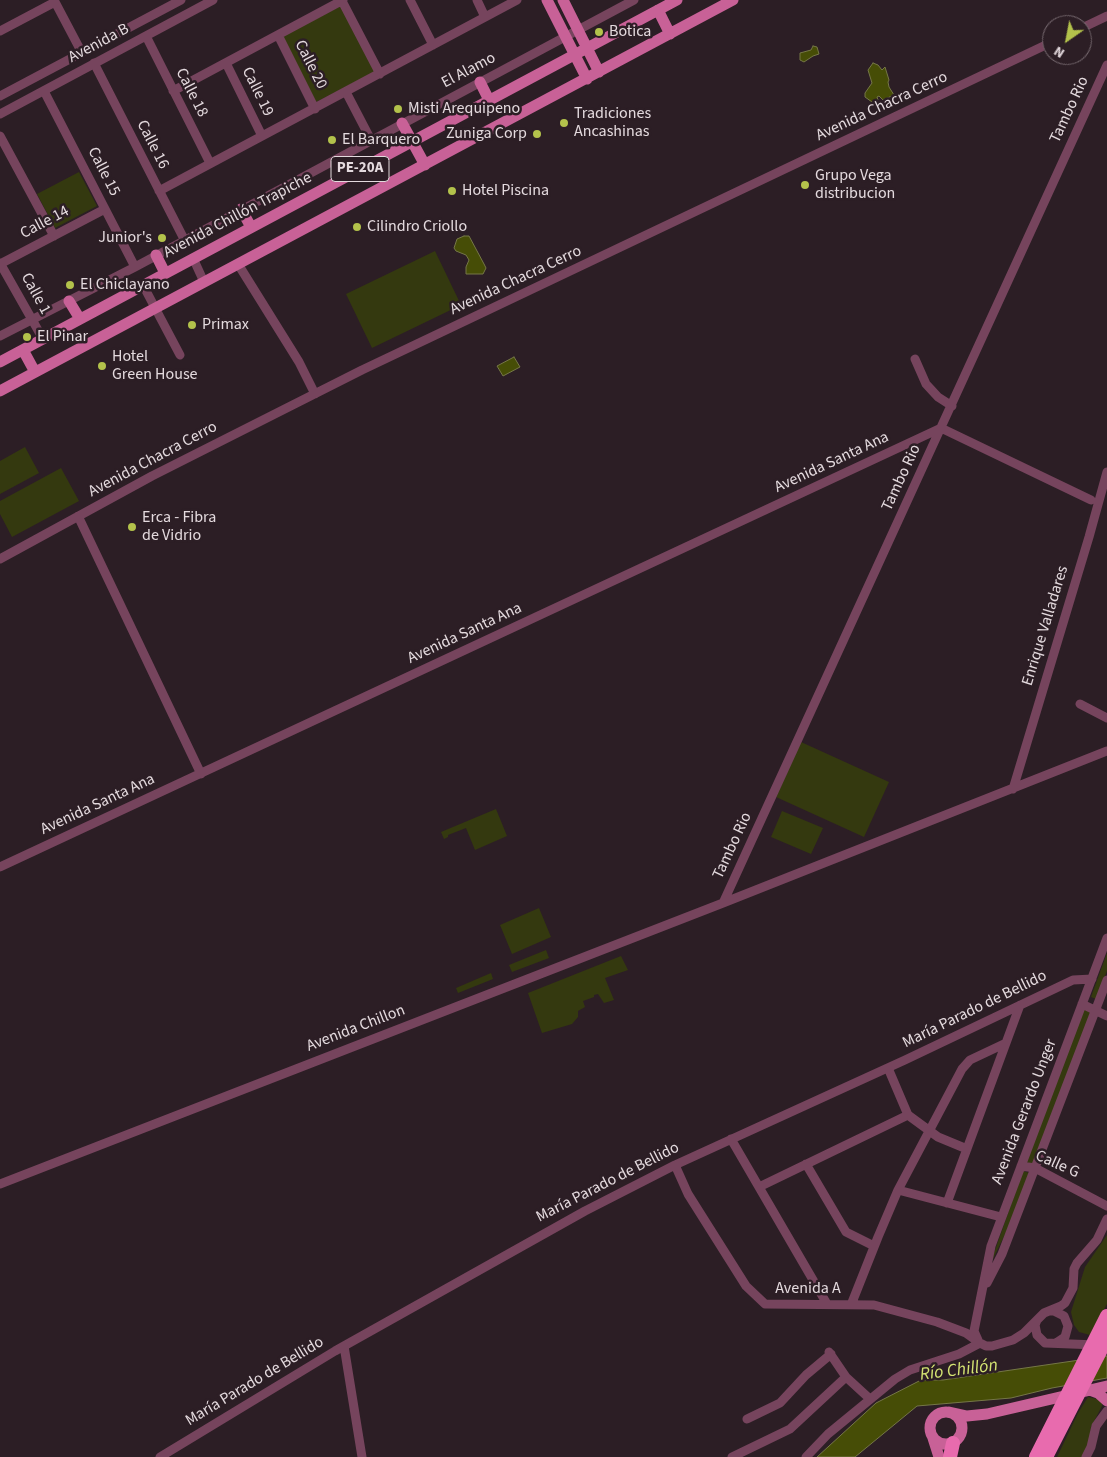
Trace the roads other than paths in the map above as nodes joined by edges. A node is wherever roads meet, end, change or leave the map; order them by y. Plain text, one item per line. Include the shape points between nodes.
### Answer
1 (181, 0) edge
2 (213, 0) edge
3 (343, 0) edge
4 (410, 0) edge
5 (477, 0) edge
6 (517, 0) edge
7 (547, 0) edge
8 (563, 0) edge
9 (634, 0) edge
10 (677, 0) edge
11 (733, 0) edge
12 (55, 1) edge
13 (201, 3) edge
14 (658, 10) junction
15 (1107, 16) edge
16 (485, 17) junction
17 (1092, 23) edge
18 (1, 27) edge
19 (578, 30) junction
20 (670, 34) junction
21 (278, 35) junction
22 (146, 36) junction
23 (565, 37) junction
24 (433, 45) junction
25 (1042, 47) edge
26 (587, 48) junction
27 (82, 53) junction
28 (574, 55) junction
29 (226, 62) junction
30 (94, 63) junction
31 (1107, 65) edge
32 (599, 72) junction
33 (380, 74) junction
34 (587, 79) junction
35 (480, 82) junction
36 (173, 90) junction
37 (44, 91) junction
38 (346, 92) junction
39 (0, 96) edge
40 (489, 100) junction
41 (315, 109) junction
42 (0, 114) edge
43 (402, 123) junction
44 (0, 136) edge
45 (262, 136) junction
46 (371, 140) junction
47 (412, 142) junction
48 (210, 163) junction
49 (425, 165) junction
50 (159, 191) junction
51 (105, 209) junction
52 (241, 209) junction
53 (252, 227) junction
54 (54, 236) junction
55 (184, 239) junction
56 (156, 255) junction
57 (193, 258) junction
58 (0, 263) edge
59 (238, 264) junction
60 (135, 267) junction
61 (165, 273) junction
62 (204, 282) junction
63 (143, 284) junction
64 (69, 300) junction
65 (155, 308) junction
66 (80, 319) junction
67 (32, 320) junction
68 (0, 336) edge
69 (43, 339) junction
70 (23, 350) junction
71 (180, 354) dead end
72 (915, 358) dead end
73 (0, 362) edge
74 (35, 372) junction
75 (0, 391) edge
76 (315, 394) junction
77 (952, 406) junction
78 (941, 428) junction
79 (1107, 472) edge
80 (1091, 500) dead end
81 (78, 516) junction
82 (0, 559) edge
83 (1080, 704) dead end
84 (1107, 718) edge
85 (1107, 751) edge
86 (201, 774) junction
87 (1012, 788) junction
88 (0, 867) edge
89 (723, 903) junction
90 (1107, 938) edge
91 (1092, 979) junction
92 (1107, 980) edge
93 (1082, 1004) junction
94 (1020, 1005) junction
95 (1095, 1010) junction
96 (1107, 1016) edge
97 (1006, 1043) junction
98 (888, 1068) junction
99 (908, 1115) junction
100 (929, 1130) junction
101 (732, 1139) junction
102 (967, 1149) junction
103 (806, 1164) junction
104 (674, 1165) junction
105 (1021, 1166) junction
106 (1035, 1168) junction
107 (0, 1184) edge
108 (759, 1187) junction
109 (898, 1190) junction
110 (947, 1203) junction
111 (1107, 1206) edge
112 (1001, 1217) junction
113 (1107, 1219) edge
114 (874, 1246) junction
115 (980, 1299) junction
116 (827, 1304) junction
117 (851, 1305) junction
118 (1049, 1311) junction
119 (1107, 1316) edge
120 (1036, 1320) junction
121 (1068, 1326) junction
122 (1107, 1338) edge
123 (1013, 1340) junction
124 (980, 1343) junction
125 (1045, 1343) junction
126 (1056, 1344) junction
127 (1082, 1344) junction
128 (1107, 1344) edge
129 (344, 1346) junction
130 (846, 1377) junction
131 (1107, 1387) edge
132 (1090, 1390) junction
133 (870, 1399) junction
134 (1107, 1400) edge
135 (1107, 1411) edge
136 (949, 1412) junction
137 (987, 1414) junction
138 (1062, 1414) junction
139 (747, 1419) dead end
140 (933, 1438) junction
141 (957, 1438) junction
142 (160, 1457) edge
143 (362, 1457) edge
144 (732, 1457) edge
145 (806, 1457) edge
146 (939, 1457) edge
147 (950, 1457) edge
148 (1036, 1457) edge
149 (1046, 1457) edge
150 (1086, 1457) edge

1 - 27 street, Avenida B
2 - 13 street, Avenida B
3 - 21 street
3 - 33 street
4 - 24 street
5 - 16 street
6 - 16 street
7 - 23 main road
8 - 19 main road
9 - 19 street, El Alamo
10 - 14 main road, Avenida Chillón Trapiche / PE-20A
11 - 20 main road, PE-20A
12 - 18 street
12 - 27 street
13 - 22 street, Avenida B
14 - 20 main road
14 - 26 main road, Avenida Chillón Trapiche / PE-20A
15 - 17 street
16 - 24 street
19 - 23 street, El Alamo
19 - 26 main road
20 - 32 main road, PE-20A
21 - 29 street
21 - 41 street, Calle 20
22 - 30 street, Avenida B
22 - 36 street, Calle 18
23 - 28 main road
23 - 35 street, El Alamo
24 - 33 street
25 - 76 street, Avenida Chacra Cerro
26 - 28 main road, Avenida Chillón Trapiche / PE-20A
26 - 32 main road
27 - 39 street, Avenida B
28 - 34 main road
28 - 40 main road, Avenida Chillón Trapiche / PE-20A
29 - 36 street
29 - 45 street, Calle 19
30 - 37 street, Avenida B
30 - 50 street, Calle 16
31 - 77 street, Tambo Rio
32 - 34 main road, PE-20A
33 - 38 street
34 - 49 main road, PE-20A
35 - 40 main road
35 - 43 street, El Alamo
36 - 48 street, Calle 18
37 - 42 street, Avenida B
37 - 51 street, Calle 15
38 - 41 street
38 - 46 street
40 - 47 main road, Avenida Chillón Trapiche / PE-20A
41 - 45 street
43 - 46 street, El Alamo
43 - 47 main road
44 - 54 street
45 - 48 street
46 - 52 street, El Alamo
47 - 49 main road
47 - 53 main road, Avenida Chillón Trapiche / PE-20A
48 - 50 street
49 - 59 main road, PE-20A
50 - 55 street, Calle 16
51 - 54 street, Calle 14
51 - 60 street, Calle 15
52 - 53 main road
52 - 55 street, El Alamo
53 - 57 main road, Avenida Chillón Trapiche / PE-20A
54 - 58 street, Calle 14
55 - 56 street, El Alamo
56 - 60 street, El Alamo
56 - 61 main road
57 - 61 main road, Avenida Chillón Trapiche / PE-20A
57 - 62 street
58 - 67 street, Calle 1
59 - 62 main road, PE-20A
59 - 76 street via 299,362
60 - 64 street, El Alamo
61 - 63 main road, Avenida Chillón Trapiche / PE-20A
62 - 65 main road, PE-20A
63 - 65 street
63 - 66 main road, Avenida Chillón Trapiche / PE-20A
64 - 66 main road
64 - 67 street, El Alamo
65 - 71 street
65 - 74 main road, PE-20A
66 - 69 main road, Avenida Chillón Trapiche / PE-20A
67 - 68 street, El Alamo
67 - 69 street, Calle 1
69 - 70 main road, Avenida Chillón Trapiche / PE-20A
70 - 73 main road, Avenida Chillón Trapiche / PE-20A
70 - 74 main road
72 - 77 street via 926,384
74 - 75 main road, PE-20A
76 - 81 street, Avenida Chacra Cerro
77 - 78 street, Tambo Rio
78 - 80 street
78 - 86 street, Avenida Santa Ana
78 - 89 street, Tambo Rio
79 - 87 street, Enrique Valladares
81 - 82 street, Avenida Chacra Cerro
81 - 86 street
83 - 84 street
85 - 87 street
86 - 88 street, Avenida Santa Ana
87 - 89 street
89 - 107 street, Avenida Chillon
90 - 91 street, Avenida Gerardo Unger
91 - 93 street, Avenida Gerardo Unger
91 - 94 street, María Parado de Bellido via 1073,980
92 - 95 street, Avenida Gerardo Unger
93 - 95 street
93 - 105 street, Avenida Gerardo Unger
94 - 97 street
94 - 98 street, María Parado de Bellido
95 - 96 street
95 - 106 street, Avenida Gerardo Unger
97 - 100 street via 965,1063
97 - 102 street
98 - 99 street
98 - 101 street, María Parado de Bellido
99 - 100 street
99 - 103 street
100 - 102 street
100 - 109 street
101 - 104 street, María Parado de Bellido
101 - 108 street
102 - 110 street
103 - 108 street
103 - 114 street via 846,1232
104 - 116 street, Avenida A via 688,1194 746,1286 765,1304
104 - 129 street, María Parado de Bellido
105 - 106 street, Calle G
105 - 112 street, Avenida Gerardo Unger
106 - 111 street, Calle G
106 - 115 street, Avenida Gerardo Unger via 1002,1254
108 - 116 street
109 - 110 street
109 - 114 street
110 - 112 street
112 - 115 street, Avenida Gerardo Unger
113 - 118 street via 1097,1240 1077,1263 1069,1297 1061,1306
114 - 117 street
115 - 124 street, Avenida Gerardo Unger via 974,1331
116 - 117 street, Avenida A
117 - 124 street, Avenida A via 874,1305 937,1322 966,1332
118 - 120 street
118 - 121 street via 1064,1316
119 - 138 highway
120 - 123 street
120 - 125 street via 1035,1330
121 - 126 street via 1065,1337
121 - 127 street via 1072,1336
122 - 138 highway
123 - 124 street via 992,1346
123 - 125 street
124 - 133 street via 959,1354 910,1370
125 - 126 street
126 - 127 street
127 - 128 street
129 - 142 street, María Parado de Bellido
129 - 143 street
130 - 133 street
130 - 139 street via 830,1353 780,1402
130 - 144 street via 790,1429
131 - 132 main road
131 - 134 main road
132 - 134 main road
132 - 137 main road
133 - 145 street
135 - 150 street via 1096,1426
136 - 137 main road via 972,1416
136 - 140 main road via 940,1413 932,1419
136 - 141 main road via 960,1420
137 - 141 main road via 972,1422
138 - 148 highway
138 - 149 highway
140 - 141 main road via 944,1444
140 - 146 main road
141 - 147 highway

